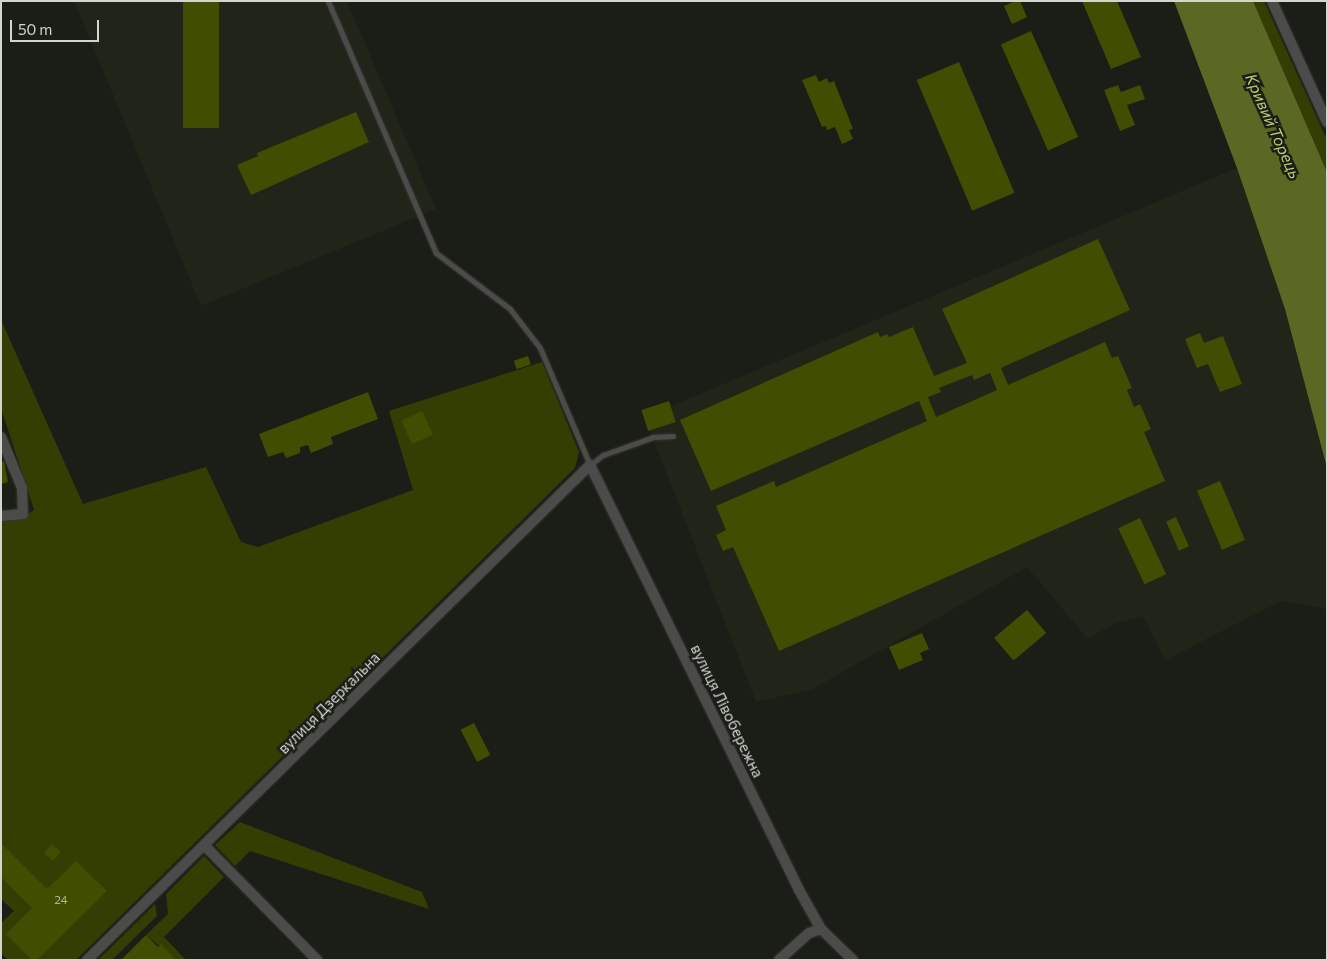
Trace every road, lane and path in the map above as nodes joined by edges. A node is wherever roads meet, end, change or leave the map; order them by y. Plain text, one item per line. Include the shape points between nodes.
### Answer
1 (328, 1) edge
2 (1272, 1) edge
3 (1327, 122) edge
4 (673, 436) dead end
5 (1, 437) edge
6 (590, 464) junction
7 (1, 516) edge
8 (205, 846) junction
9 (821, 929) junction
10 (87, 960) edge
11 (317, 960) edge
12 (779, 960) edge
13 (853, 960) edge

1 - 6 lane via 436,253 510,309 540,348
2 - 3 street
4 - 6 lane via 636,443 603,455
5 - 7 street via 22,488 23,514
6 - 8 street, вулиця Дзеркальна
6 - 9 street, вулиця Лівобережна via 775,843
8 - 10 street, вулиця Дзеркальна
8 - 11 street
9 - 12 street via 804,936
9 - 13 street, вулиця Лівобережна

